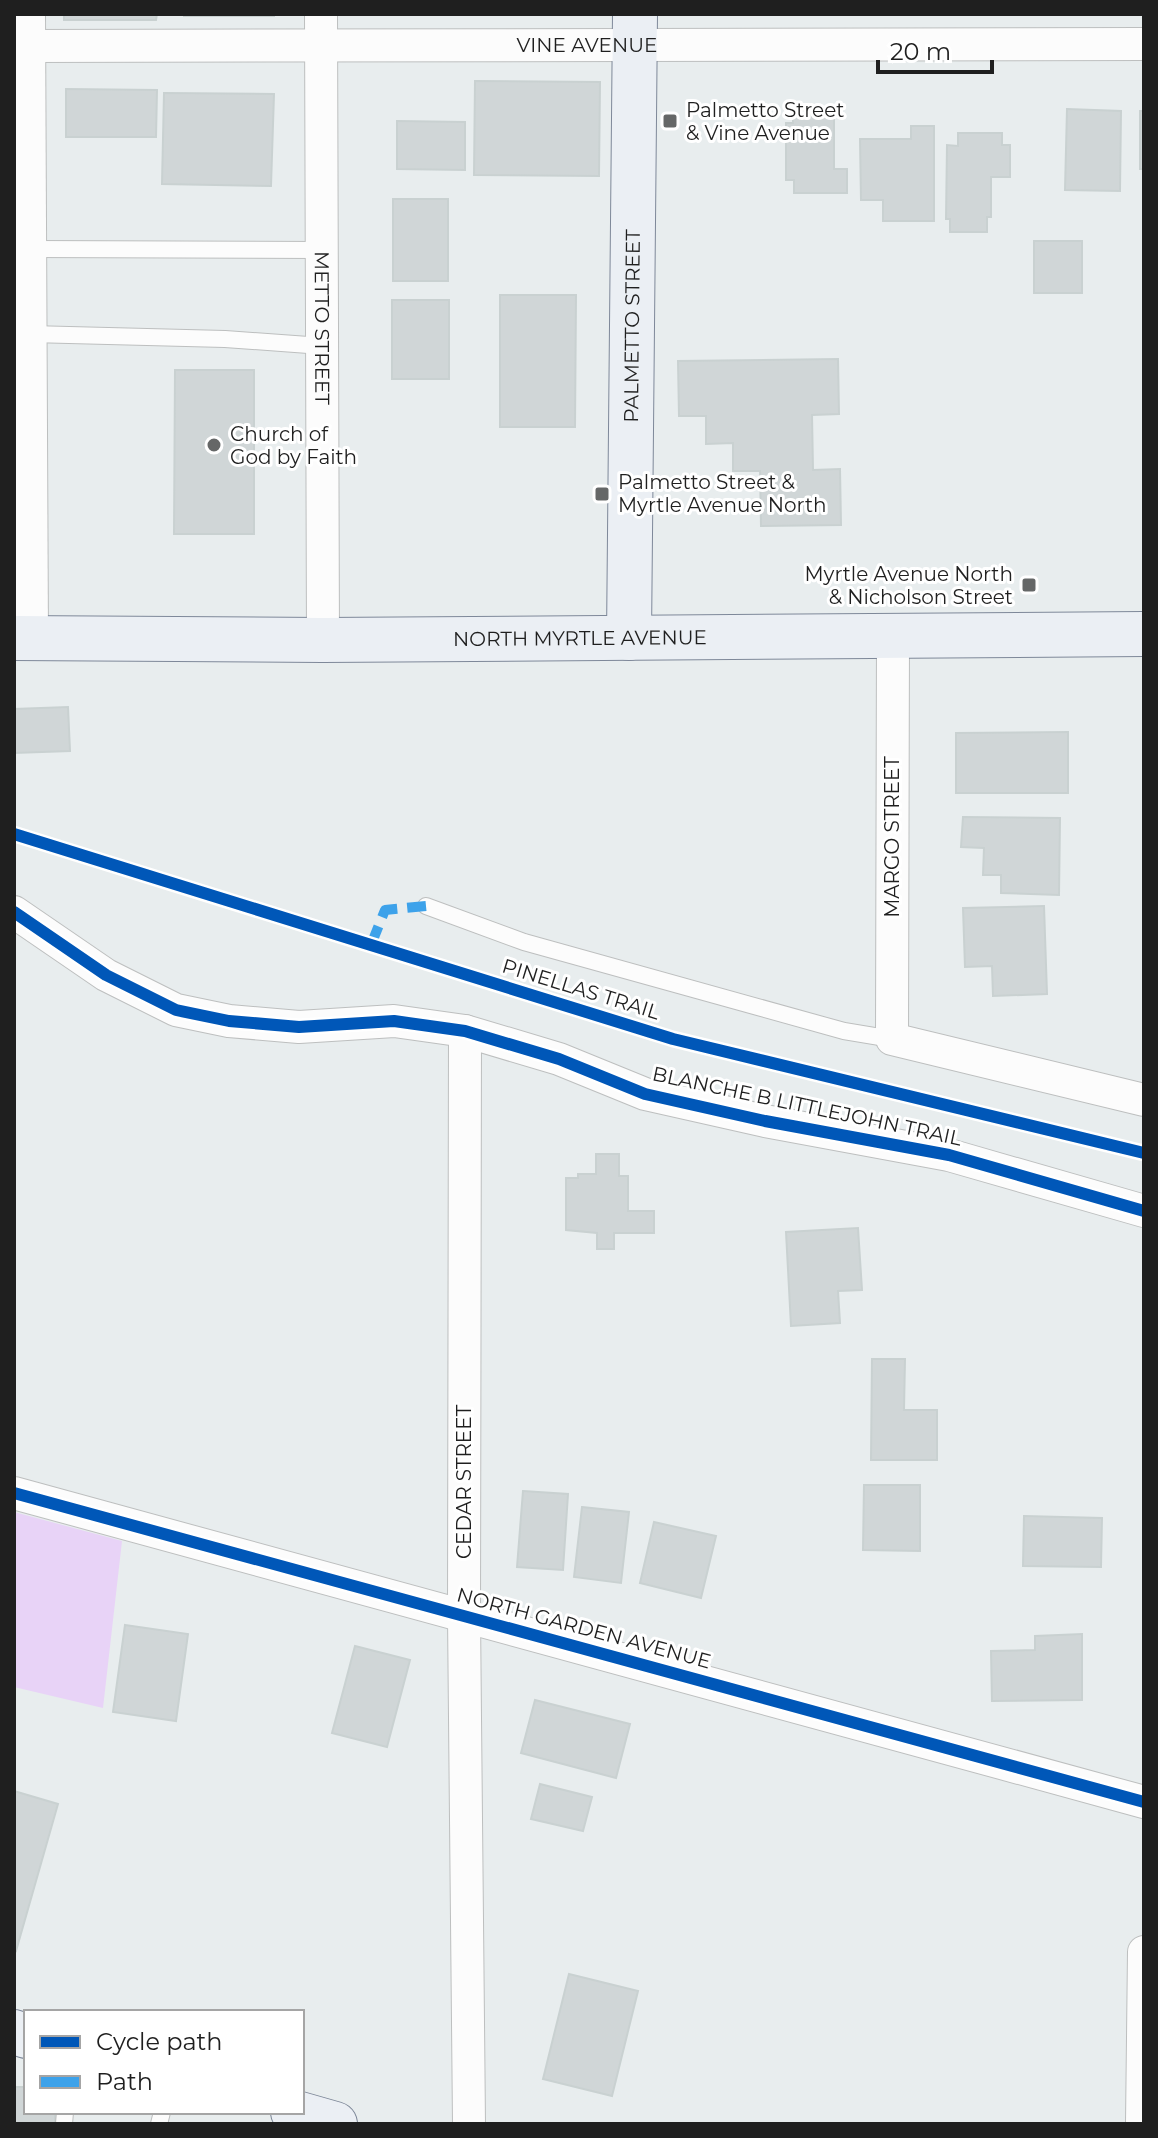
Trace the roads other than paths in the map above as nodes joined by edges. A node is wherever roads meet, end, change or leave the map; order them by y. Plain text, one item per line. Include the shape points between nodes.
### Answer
1 (29, 14) edge
2 (321, 29) edge
3 (635, 29) edge
4 (1144, 44) edge
5 (29, 46) junction
6 (30, 249) junction
7 (322, 250) junction
8 (30, 334) junction
9 (322, 346) junction
10 (1144, 634) edge
11 (893, 636) junction
12 (23, 638) edge
13 (629, 638) junction
14 (323, 640) junction
15 (426, 906) dead end
16 (14, 912) edge
17 (465, 1031) junction
18 (892, 1039) junction
19 (1144, 1100) edge
20 (1144, 1211) edge
21 (14, 1493) edge
22 (464, 1616) junction
23 (1144, 1802) edge
24 (1144, 1952) edge
25 (300, 2114) edge
26 (335, 2124) edge
27 (469, 2124) edge
28 (1142, 2124) edge

1 - 5 street
2 - 3 street, VINE AVENUE
2 - 5 street, VINE AVENUE
2 - 7 street, METTO STREET
3 - 4 street, VINE AVENUE
3 - 13 main road, PALMETTO STREET
5 - 6 street
6 - 7 lane
6 - 8 street
7 - 9 street, METTO STREET
8 - 9 lane
8 - 12 street
9 - 14 street, METTO STREET
10 - 11 main road, NORTH MYRTLE AVENUE
11 - 13 main road, NORTH MYRTLE AVENUE
11 - 18 street, MARGO STREET
12 - 14 main road, NORTH MYRTLE AVENUE
13 - 14 main road, NORTH MYRTLE AVENUE
15 - 18 lane via 524,942 844,1031
16 - 17 street, BLANCHE B LITTLEJOHN TRAIL via 106,975 176,1010 299,1027 394,1021
17 - 20 street, BLANCHE B LITTLEJOHN TRAIL via 559,1059 645,1094 949,1155
17 - 22 street, CEDAR STREET
18 - 19 street
21 - 22 street, NORTH GARDEN AVENUE
22 - 23 street, NORTH GARDEN AVENUE
22 - 27 street, CEDAR STREET
24 - 28 street
25 - 26 main road

